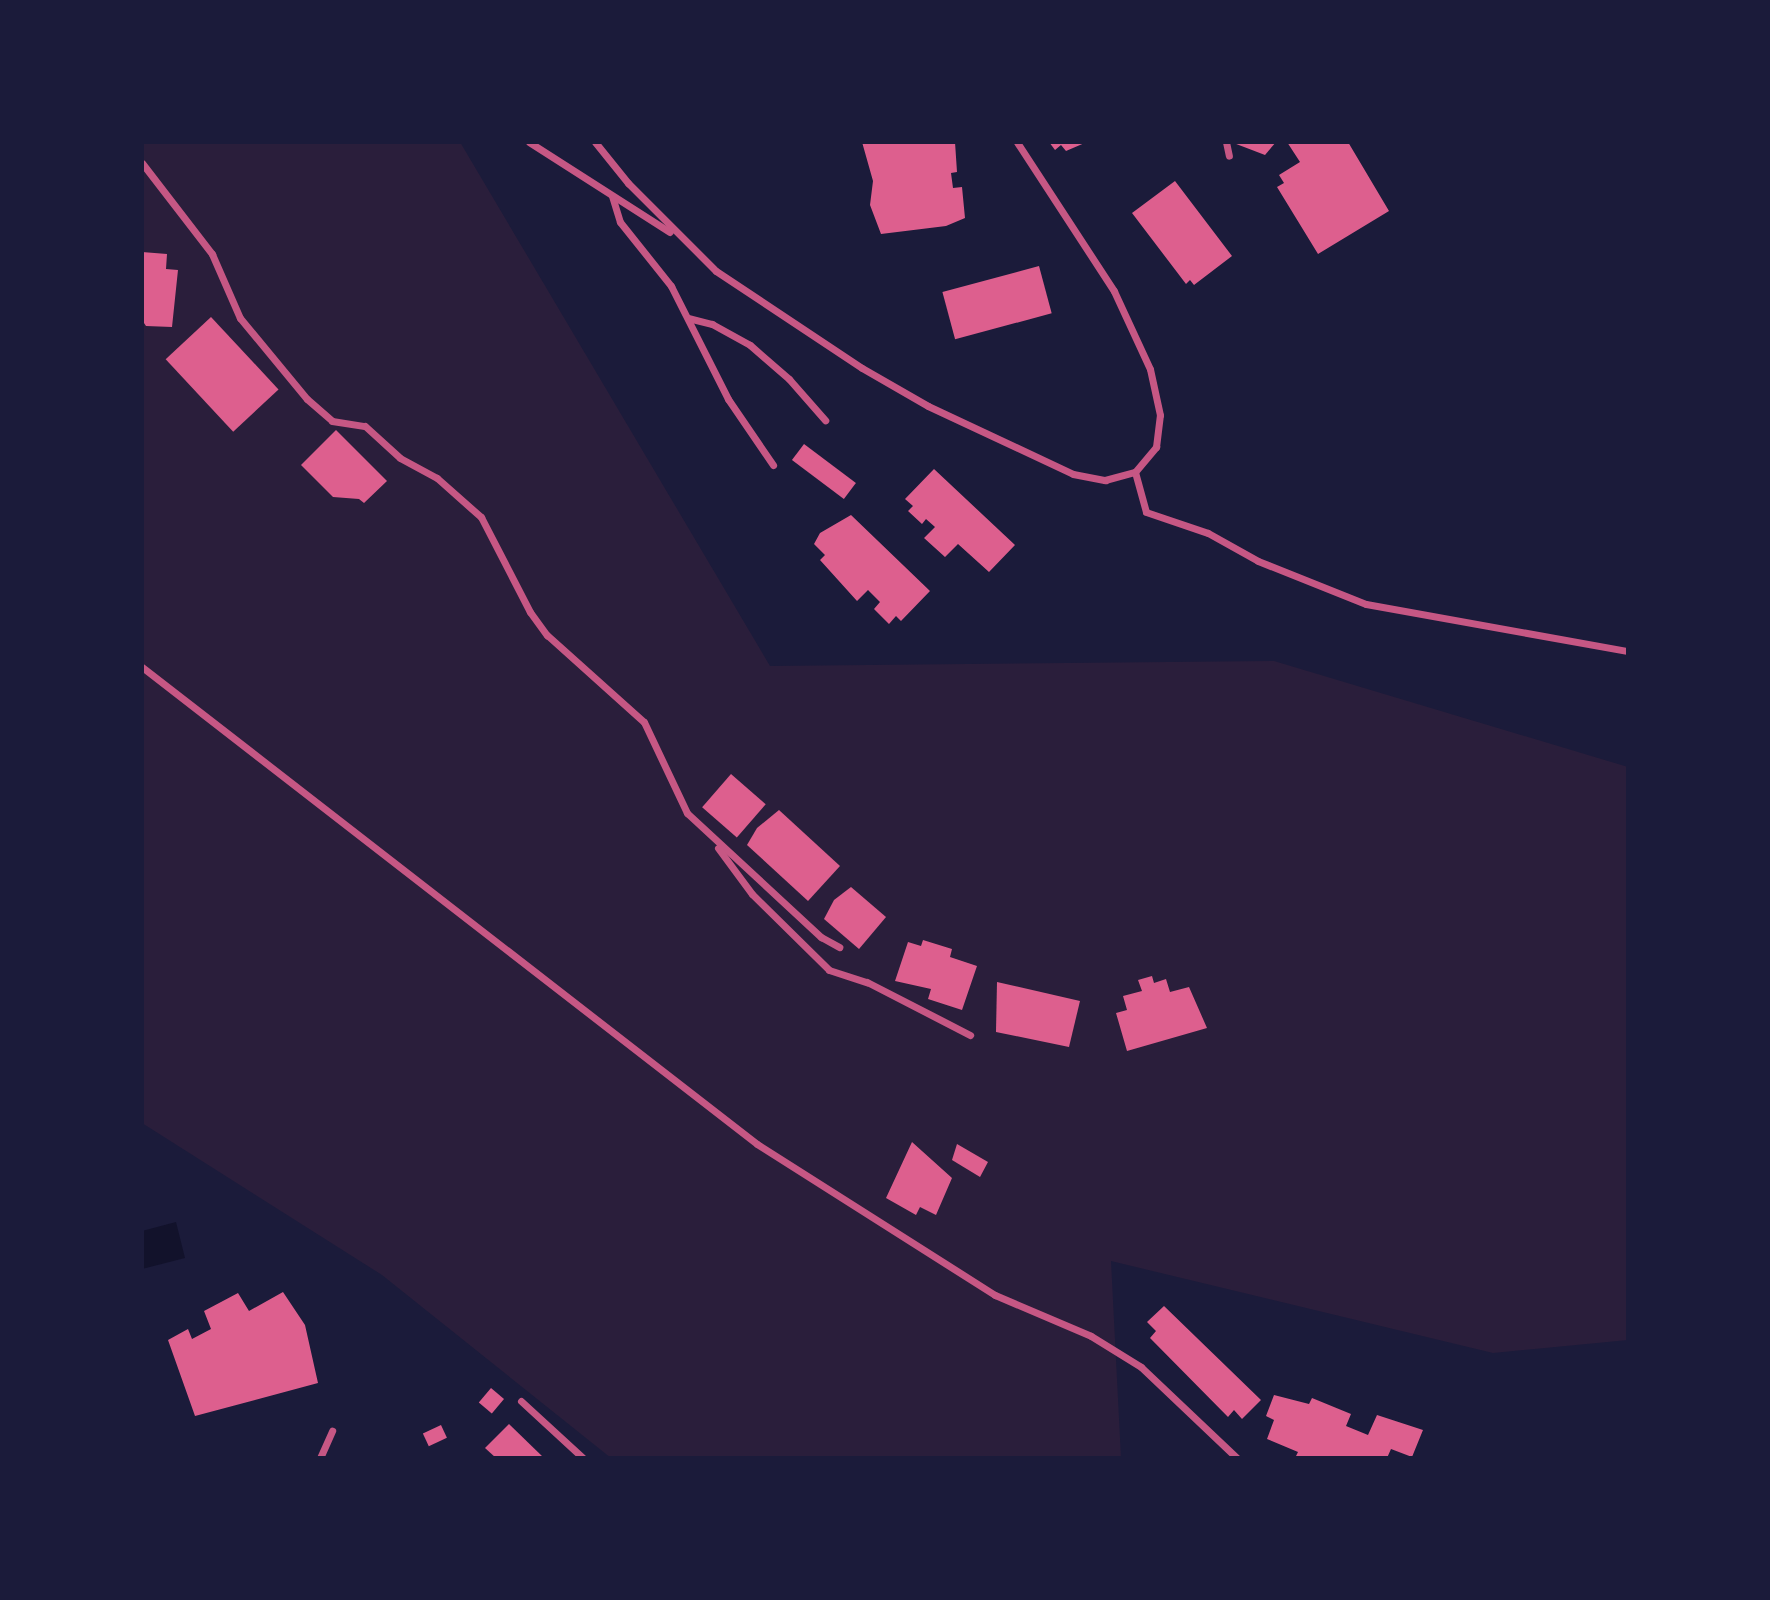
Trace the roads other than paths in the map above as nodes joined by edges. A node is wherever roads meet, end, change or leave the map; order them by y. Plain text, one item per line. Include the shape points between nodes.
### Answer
1 (529, 142) edge
2 (595, 142) edge
3 (1017, 142) edge
4 (1226, 142) edge
5 (1229, 156) dead end
6 (142, 163) edge
7 (612, 196) junction
8 (679, 237) junction
9 (688, 318) junction
10 (825, 420) dead end
11 (774, 465) dead end
12 (1135, 472) junction
13 (1628, 652) edge
14 (142, 667) edge
15 (709, 836) junction
16 (839, 947) dead end
17 (970, 1035) dead end
18 (521, 1401) dead end
19 (332, 1431) dead end
20 (320, 1458) edge
21 (583, 1458) edge
22 (1237, 1458) edge

1 - 7 street
2 - 8 street
3 - 12 street via 1115,291 1150,369 1160,415 1156,447
4 - 5 street
6 - 15 street via 212,254 240,318 307,399 332,421 365,425 400,458 437,478 481,517 530,612 547,635 644,722 687,813
7 - 8 street
7 - 9 street via 620,222 671,286
8 - 12 street via 727,278 928,406 1073,474 1105,480
9 - 10 street via 712,324 750,345 789,379
9 - 11 street via 728,399
12 - 13 street via 1146,512 1209,533 1258,561 1366,604
14 - 22 street via 757,1144 995,1295 1091,1336 1140,1367
15 - 16 street via 821,937
15 - 17 street via 752,894 829,970 867,982
18 - 21 street
19 - 20 street

